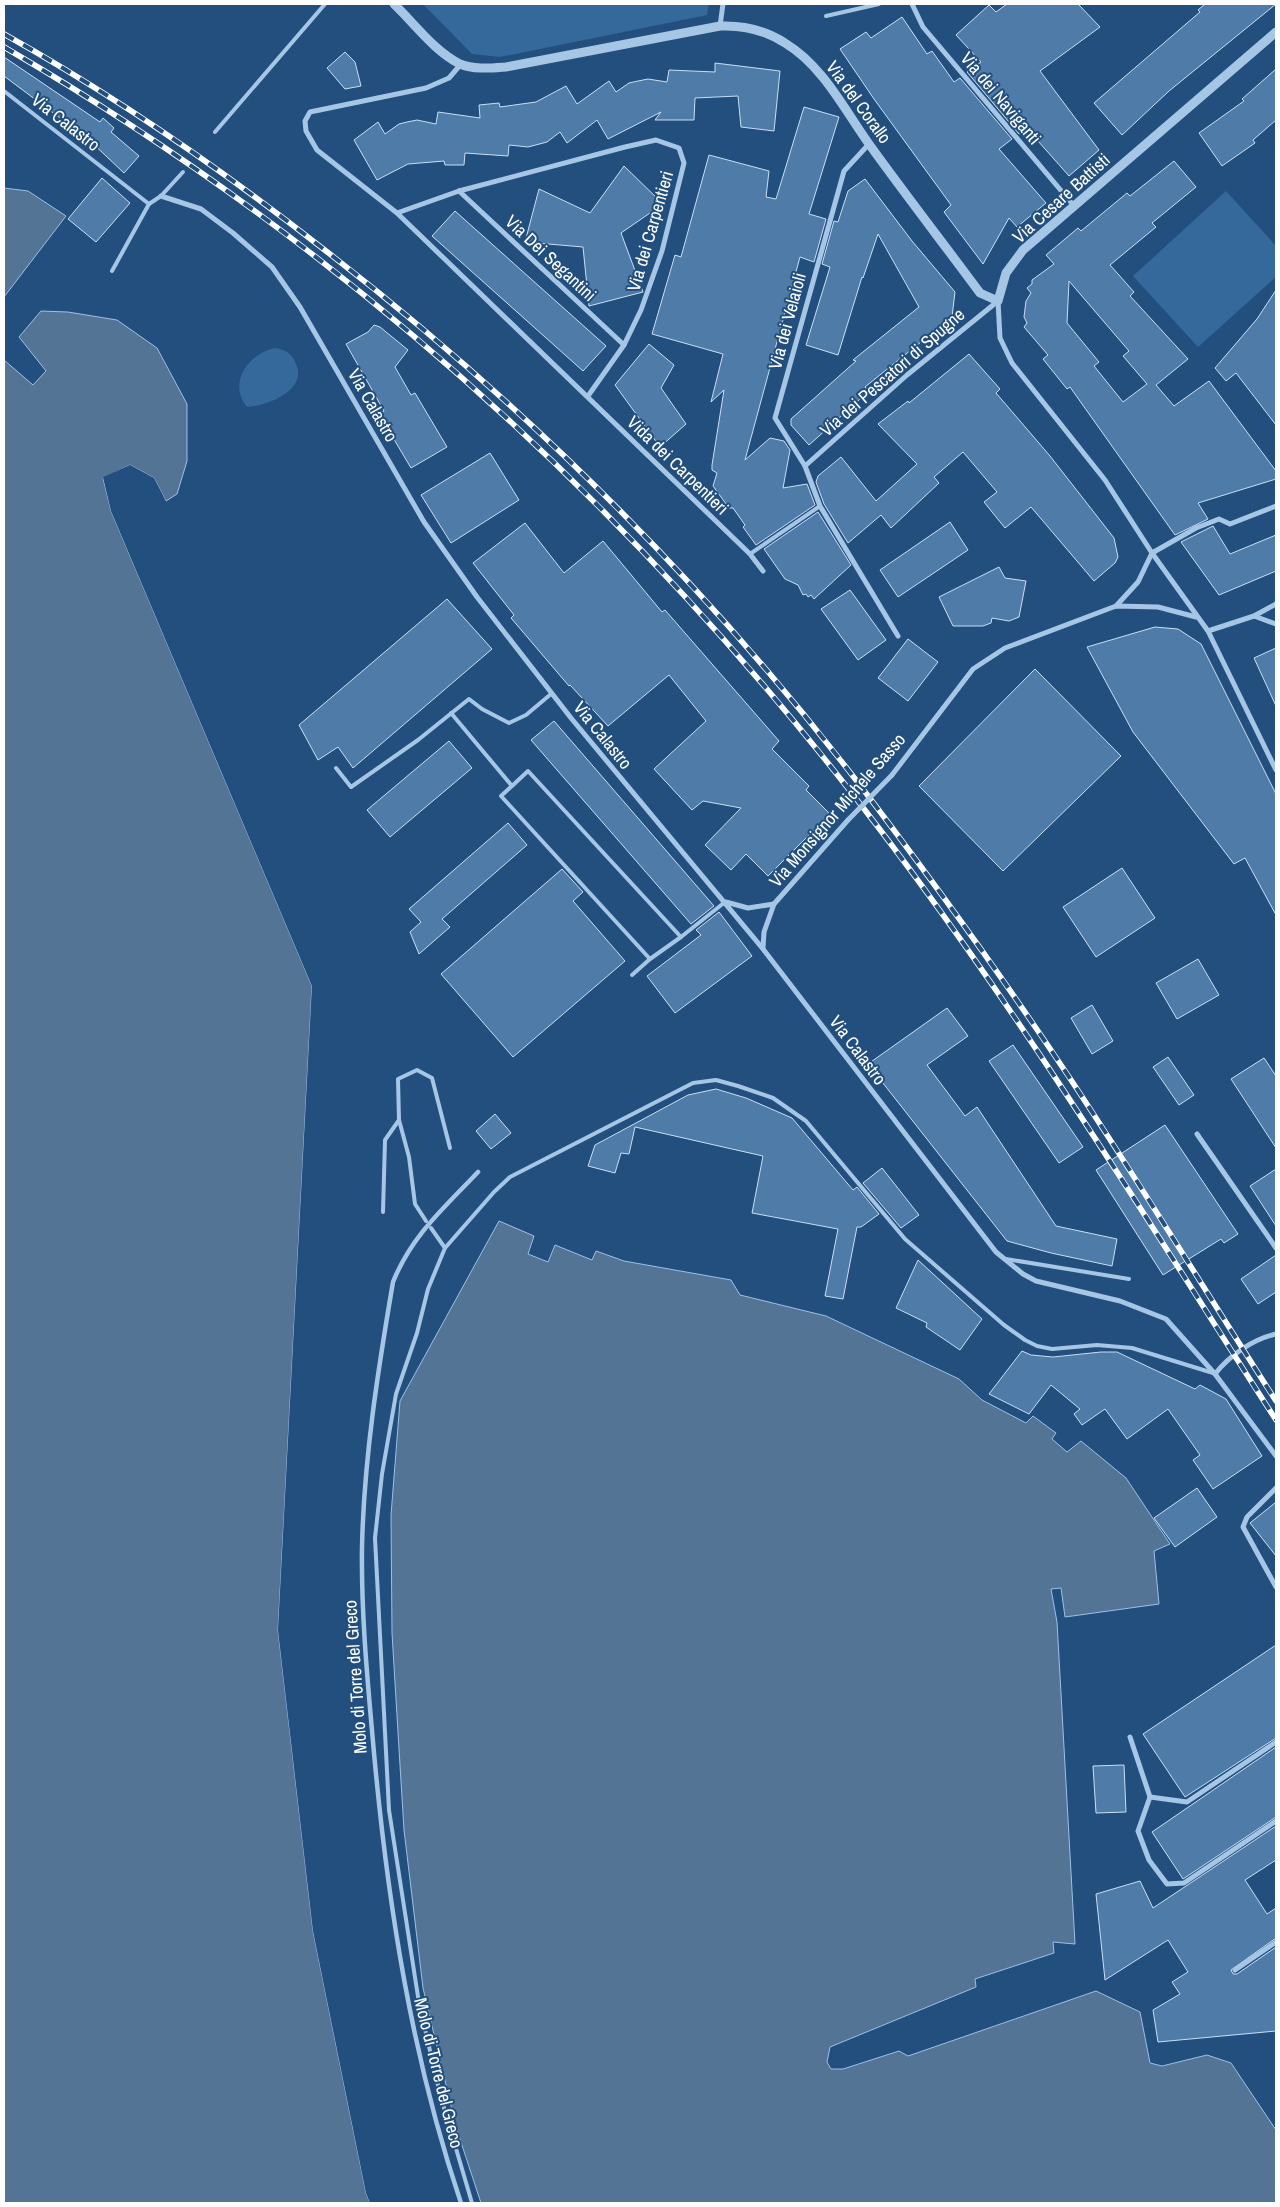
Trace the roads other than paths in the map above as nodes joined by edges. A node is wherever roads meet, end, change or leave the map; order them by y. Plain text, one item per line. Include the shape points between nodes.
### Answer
1 (326, 4) edge
2 (394, 4) edge
3 (723, 4) edge
4 (879, 4) edge
5 (912, 4) edge
6 (826, 16) dead end
7 (720, 26) junction
8 (1276, 32) edge
9 (461, 64) junction
10 (4, 91) edge
11 (215, 132) dead end
12 (869, 144) junction
13 (183, 172) dead end
14 (460, 191) junction
15 (161, 196) junction
16 (149, 204) junction
17 (1074, 206) junction
18 (397, 213) junction
19 (112, 272) dead end
20 (998, 301) junction
21 (624, 345) junction
22 (588, 396) junction
23 (805, 466) junction
24 (820, 506) junction
25 (1276, 506) edge
26 (1152, 553) junction
27 (750, 554) junction
28 (763, 571) dead end
29 (1276, 604) edge
30 (1116, 606) junction
31 (1254, 616) junction
32 (1197, 617) junction
33 (1276, 624) edge
34 (1208, 630) junction
35 (898, 636) dead end
36 (552, 694) junction
37 (451, 713) junction
38 (336, 768) dead end
39 (1276, 770) edge
40 (512, 786) junction
41 (725, 902) junction
42 (774, 904) junction
43 (681, 937) junction
44 (763, 949) junction
45 (650, 959) junction
46 (632, 975) dead end
47 (399, 1120) junction
48 (1197, 1134) dead end
49 (450, 1148) dead end
50 (478, 1172) dead end
51 (383, 1212) dead end
52 (426, 1221) dead end
53 (431, 1228) dead end
54 (445, 1248) junction
55 (1276, 1248) edge
56 (1006, 1259) junction
57 (1130, 1279) dead end
58 (1276, 1334) edge
59 (1215, 1374) junction
60 (1276, 1456) edge
61 (1276, 1488) edge
62 (1276, 1587) edge
63 (1130, 1737) dead end
64 (1276, 1742) edge
65 (1150, 1797) junction
66 (1276, 1821) edge
67 (1276, 1942) edge
68 (1235, 1970) dead end
69 (460, 2203) edge
70 (472, 2203) edge

1 - 11 lane
2 - 9 street
3 - 7 street
4 - 6 lane
5 - 17 street, Via dei Naviganti via 924,27
7 - 9 street, Via del Corallo via 506,67 482,68
7 - 12 street, Via del Corallo via 740,25 765,31 800,54 826,80
8 - 17 street, Via Cesare Battisti
9 - 18 street via 449,78 426,88 310,112 305,121 306,131 317,150
10 - 16 lane, Via Calastro
12 - 20 street, Via del Corallo via 980,293
12 - 23 street, Via dei Velaioli via 844,171 775,418
13 - 15 lane
14 - 18 street, Via dei Carpentieri
14 - 21 street, Via Dei Segantini
14 - 21 street, Via dei Carpentieri via 656,140 680,148 684,163 662,251 641,310
15 - 16 lane
15 - 36 street, Via Calastro via 201,209 272,267 300,307 424,522
16 - 19 lane
17 - 20 street, Via Cesare Battisti via 1024,250 1006,273
18 - 22 street
20 - 23 street, Via dei Pescatori di Spugne via 907,375
20 - 26 street, Via Cesare Battisti via 1000,338 1012,363 1105,480
21 - 22 street, Via dei Carpentieri
22 - 27 street, Vida dei Carpentieri
23 - 24 street, Via dei Velaioli
24 - 27 lane
24 - 35 street, Via dei Velaioli
25 - 26 street via 1230,524 1219,519
26 - 30 street, Via Monsignor Michele Sasso via 1138,582
26 - 32 street, Via Cesare Battisti
27 - 28 street, Vida dei Carpentieri
29 - 31 street
30 - 32 street, Via Monsignor Michele Sasso via 1158,607
30 - 42 street, Via Monsignor Michele Sasso, bridge via 1005,648 974,669 892,775
31 - 33 street
31 - 34 street
32 - 34 street, Via Cesare Battisti
34 - 39 street, Via Cesare Battisti
36 - 37 lane via 526,715 509,723 469,699
36 - 41 street, Via Calastro
37 - 38 lane via 351,787
37 - 40 lane
40 - 43 lane via 528,771
40 - 45 lane via 501,796
41 - 42 street, Via Monsignor Michele Sasso via 748,908
41 - 43 lane
41 - 44 street, Via Calastro
42 - 44 street, Via Monsignor Michele Sasso via 764,932
43 - 45 lane
44 - 56 street, Via Calastro via 996,1252
45 - 46 lane
47 - 49 lane via 398,1079 417,1070 432,1078
47 - 51 lane via 385,1140
47 - 52 lane via 409,1157 415,1204
48 - 55 street
50 - 69 street, Molo di Torre del Greco via 417,1236 393,1282 368,1457 362,1549 364,1633 378,1793 404,1989 442,2146
53 - 54 lane
54 - 59 lane via 510,1177 694,1083 716,1080 773,1098 806,1121 905,1239 1025,1340 1052,1349 1132,1348
54 - 70 lane via 428,1289 396,1394 375,1538 389,1810 419,2003 440,2094
56 - 57 lane
56 - 59 street, Via Calastro via 1022,1274 1036,1281 1120,1300 1166,1319
58 - 59 street via 1249,1344 1224,1362
59 - 60 street, Via Calastro
61 - 62 street via 1247,1517 1243,1527
63 - 65 street
64 - 65 street via 1187,1802
65 - 66 street via 1138,1832 1149,1860 1167,1884 1184,1883
67 - 68 street

